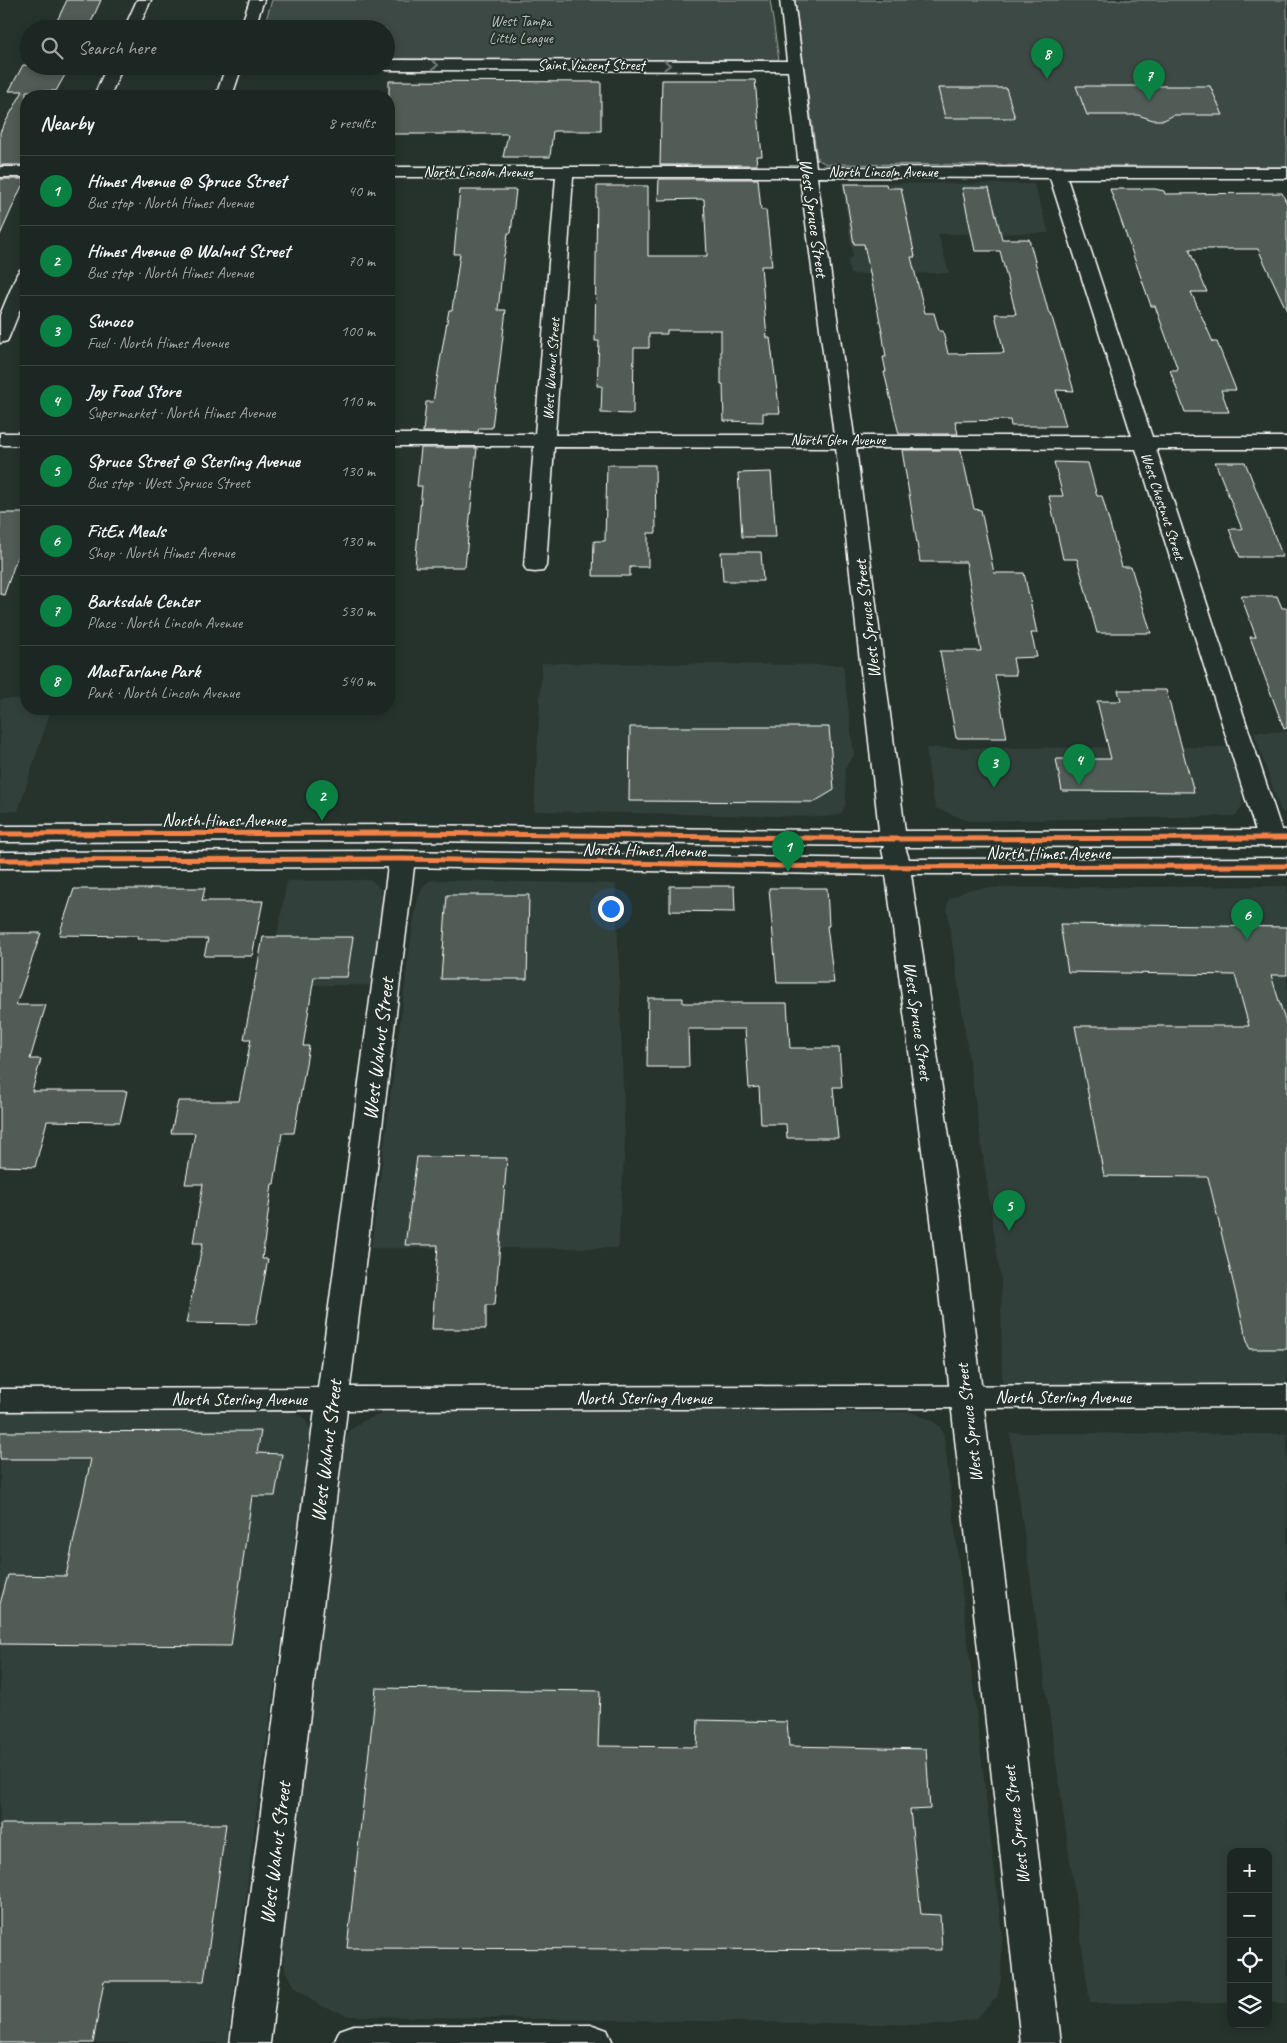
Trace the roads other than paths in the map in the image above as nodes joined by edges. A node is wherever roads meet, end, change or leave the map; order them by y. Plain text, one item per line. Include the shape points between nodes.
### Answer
1 (144, 0) edge
2 (257, 0) edge
3 (787, 0) edge
4 (135, 20) edge
5 (250, 20) edge
6 (395, 65) edge
7 (796, 66) junction
8 (111, 75) edge
9 (231, 75) edge
10 (105, 90) edge
11 (226, 90) edge
12 (0, 172) edge
13 (20, 172) edge
14 (395, 172) edge
15 (565, 172) junction
16 (808, 172) junction
17 (1057, 173) junction
18 (1287, 173) edge
19 (20, 289) edge
20 (0, 337) edge
21 (0, 438) edge
22 (20, 439) edge
23 (395, 440) edge
24 (546, 440) junction
25 (845, 440) junction
26 (1142, 442) junction
27 (1287, 443) edge
28 (535, 566) dead end
29 (0, 834) edge
30 (1279, 838) edge
31 (895, 853) junction
32 (402, 859) junction
33 (0, 860) edge
34 (1287, 866) edge
35 (1287, 1396) edge
36 (967, 1397) junction
37 (333, 1399) junction
38 (0, 1400) edge
39 (250, 2043) edge
40 (354, 2043) edge
41 (593, 2043) edge
42 (1041, 2043) edge

1 - 4 street
2 - 5 street
3 - 7 street, West Spruce Street
6 -> 7 street, Saint Vincent Street
7 - 16 street, West Spruce Street
8 - 10 street
9 - 11 street
12 - 13 street
14 - 15 street, North Lincoln Avenue
15 - 16 street, North Lincoln Avenue
15 - 24 street, West Walnut Street
16 - 17 street, North Lincoln Avenue
16 - 25 street, West Spruce Street
17 - 18 street, North Lincoln Avenue
17 - 26 street, West Chestnut Street
19 - 20 street
21 - 22 street
23 - 24 street, North Glen Avenue
24 - 25 street, North Glen Avenue
24 - 28 street, West Walnut Street
25 - 26 street, North Glen Avenue
25 - 31 street, West Spruce Street
26 - 27 street, North Glen Avenue
26 - 30 street, West Chestnut Street
29 - 31 street, North Himes Avenue via 410,833
30 - 31 street, North Himes Avenue
31 - 32 street, North Himes Avenue
31 - 34 street, North Himes Avenue
31 - 36 street, West Spruce Street via 946,1219
32 - 33 street, North Himes Avenue
32 - 37 street, West Walnut Street
35 - 36 street, North Sterling Avenue
36 - 37 street, North Sterling Avenue
36 - 42 street, West Spruce Street
37 - 38 street, North Sterling Avenue
37 - 39 street, West Walnut Street
40 - 41 street

